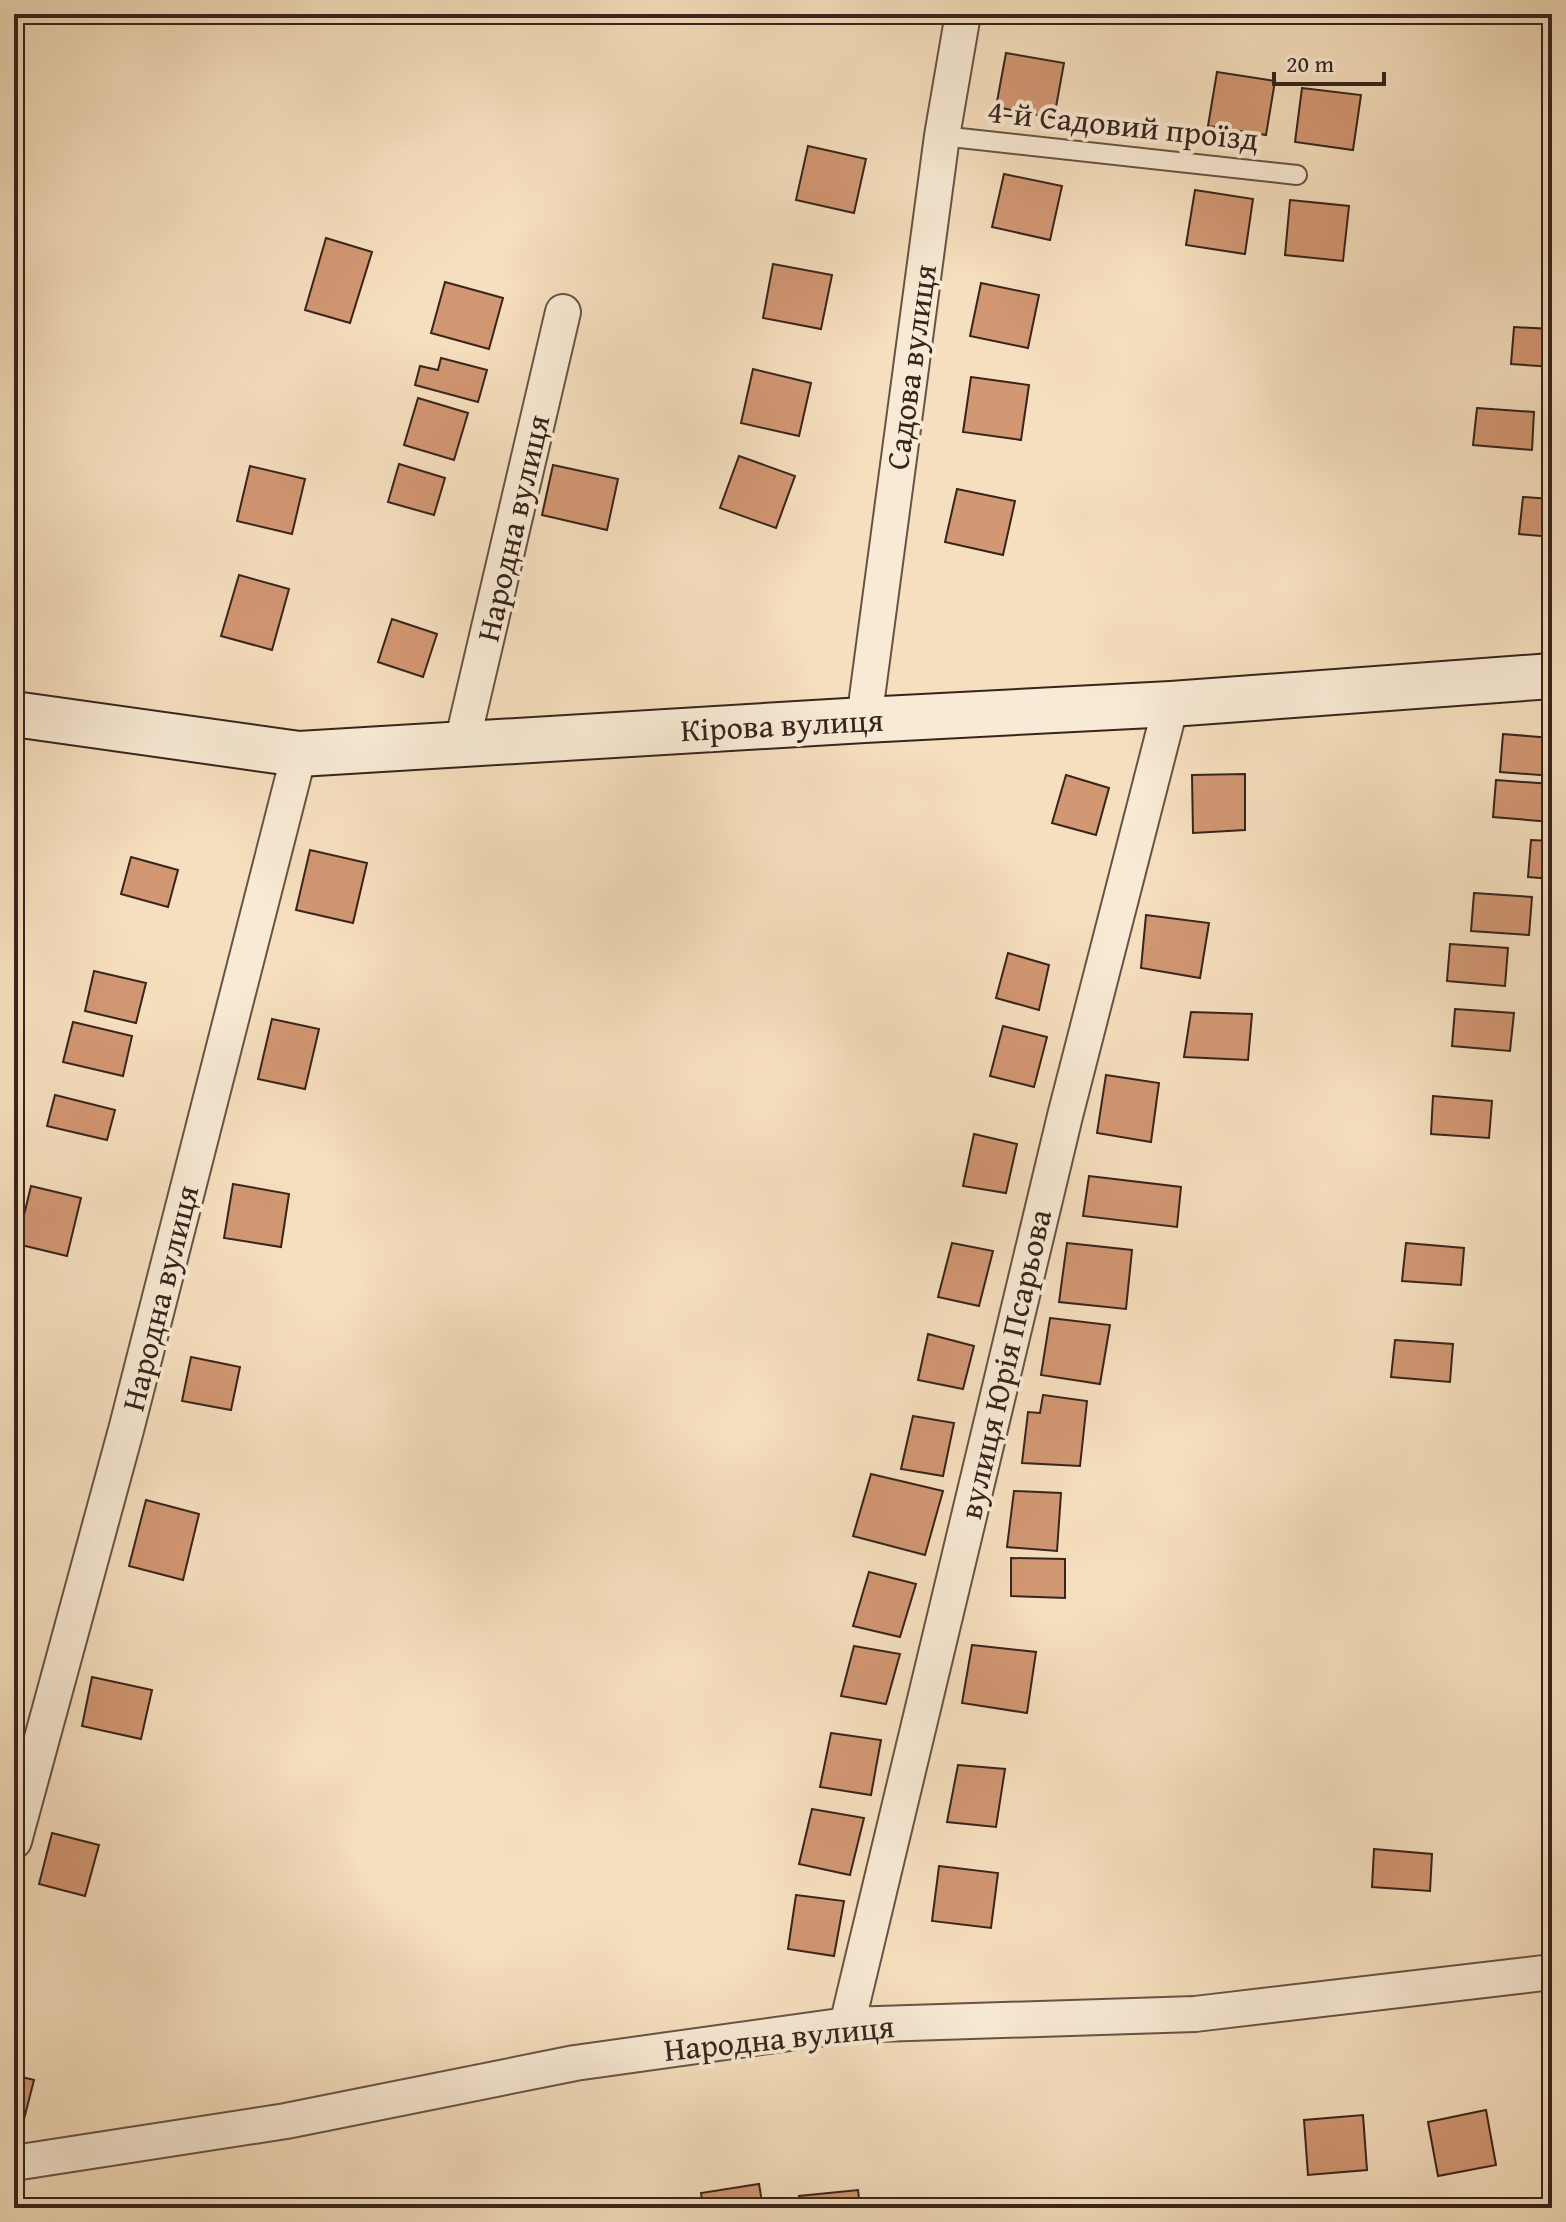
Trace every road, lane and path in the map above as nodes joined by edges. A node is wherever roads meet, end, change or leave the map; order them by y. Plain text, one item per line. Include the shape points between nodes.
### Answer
1 (963, 14) edge
2 (942, 136) junction
3 (1297, 175) dead end
4 (563, 312) dead end
5 (1552, 676) edge
6 (1171, 704) junction
7 (14, 714) edge
8 (864, 720) junction
9 (462, 743) junction
10 (299, 754) junction
11 (14, 1841) edge
12 (1552, 1972) edge
13 (847, 2025) junction
14 (14, 2163) edge

1 - 2 street, Садова вулиця
2 - 3 lane, 4-й Садовий проїзд
2 - 8 street, Садова вулиця
4 - 9 street, Народна вулиця
5 - 6 street, Кірова вулиця
6 - 8 street, Кірова вулиця
6 - 13 street, вулиця Юрія Псарьова via 1061,1131
7 - 10 street, Кірова вулиця
8 - 9 street, Кірова вулиця
9 - 10 street, Кірова вулиця
10 - 11 street via 126,1430
12 - 13 street, Народна вулиця via 1195,2014
13 - 14 street, Народна вулиця via 575,2063 286,2121

